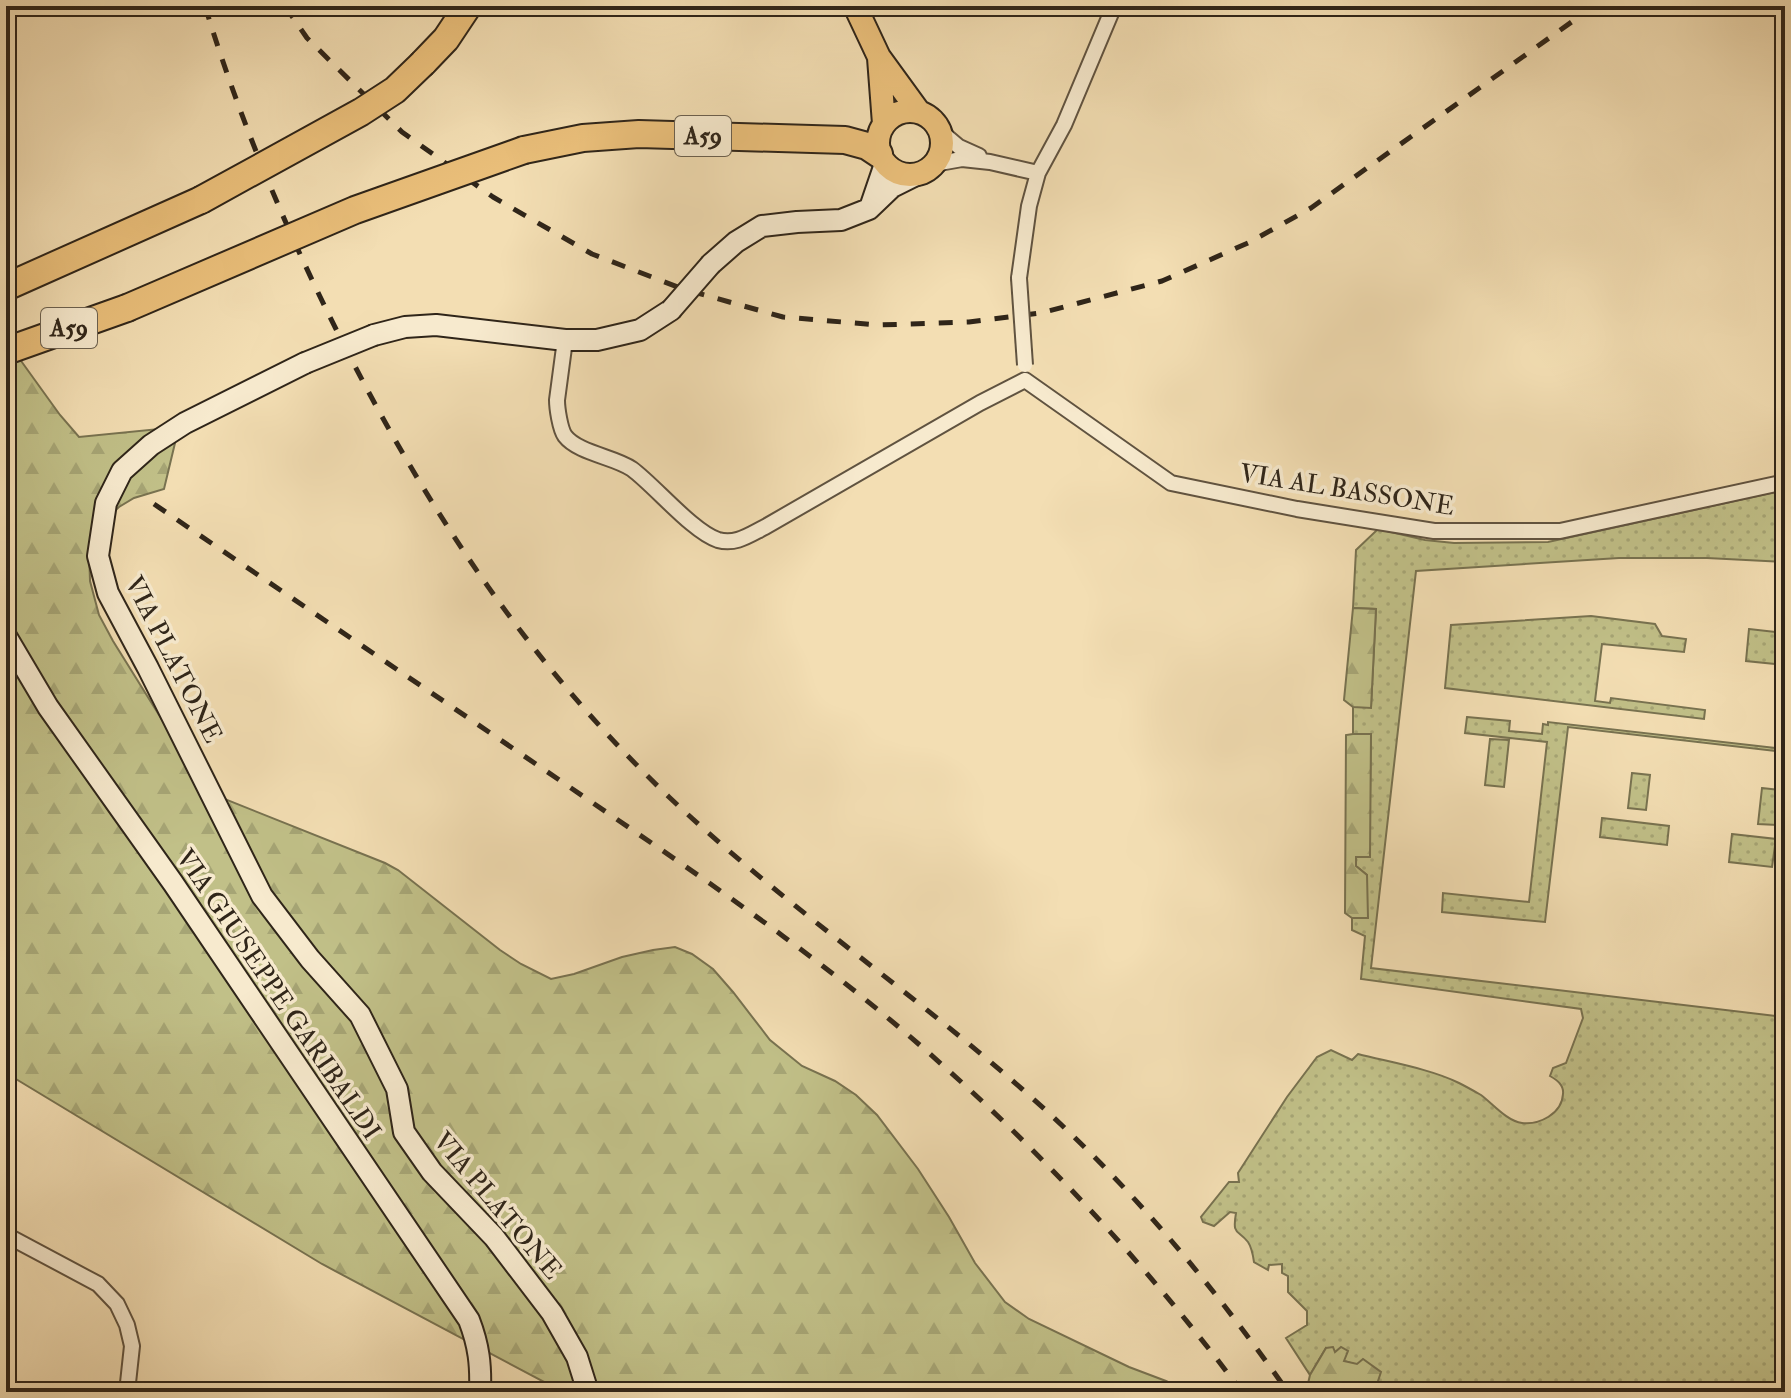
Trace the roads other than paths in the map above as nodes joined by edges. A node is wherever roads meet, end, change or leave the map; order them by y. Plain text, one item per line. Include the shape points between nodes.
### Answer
1 (468, 6) edge
2 (855, 6) edge
3 (1114, 6) edge
4 (879, 57) junction
5 (919, 112) junction
6 (884, 124) junction
7 (939, 130) junction
8 (882, 159) junction
9 (990, 162) junction
10 (925, 169) junction
11 (1038, 173) junction
12 (869, 209) junction
13 (6, 287) edge
14 (565, 340) junction
15 (9, 350) edge
16 (1025, 372) junction
17 (1785, 482) edge
18 (6, 636) edge
19 (6, 1235) edge
20 (127, 1392) edge
21 (480, 1392) edge
22 (588, 1392) edge

1 - 13 highway, A59, bridge via 423,63 361,112 201,200
2 - 4 main road
3 - 11 street
4 - 5 main road
4 - 6 main road
5 - 6 main road via 900,112
5 - 7 main road
6 - 8 main road via 878,138
7 - 9 street
7 - 10 main road via 942,147
8 - 10 main road via 899,174
8 - 12 street
8 - 15 highway, A59, bridge via 867,146 845,140 639,134 524,150 355,210 127,308
9 - 10 street via 962,159
9 - 11 street
10 - 12 street, VIA PLATONE via 892,187
11 - 16 street, bridge via 1019,278
12 - 14 street, VIA PLATONE, bridge via 841,220 762,226 711,264 671,310 640,330 597,340
14 - 16 street via 557,409 565,436 630,467 701,529 730,542 765,527
14 - 22 street, VIA PLATONE, bridge via 436,325 405,327 305,363 185,423 122,471 106,503 98,556 108,593 262,896 360,1015 397,1089 404,1132 552,1313 577,1357
16 - 17 street, VIA AL BASSONE via 1171,483 1434,531 1560,531
18 - 21 street, VIA GIUSEPPE GARIBALDI via 48,707 469,1320 481,1363
19 - 20 street via 98,1284 117,1304 132,1346

